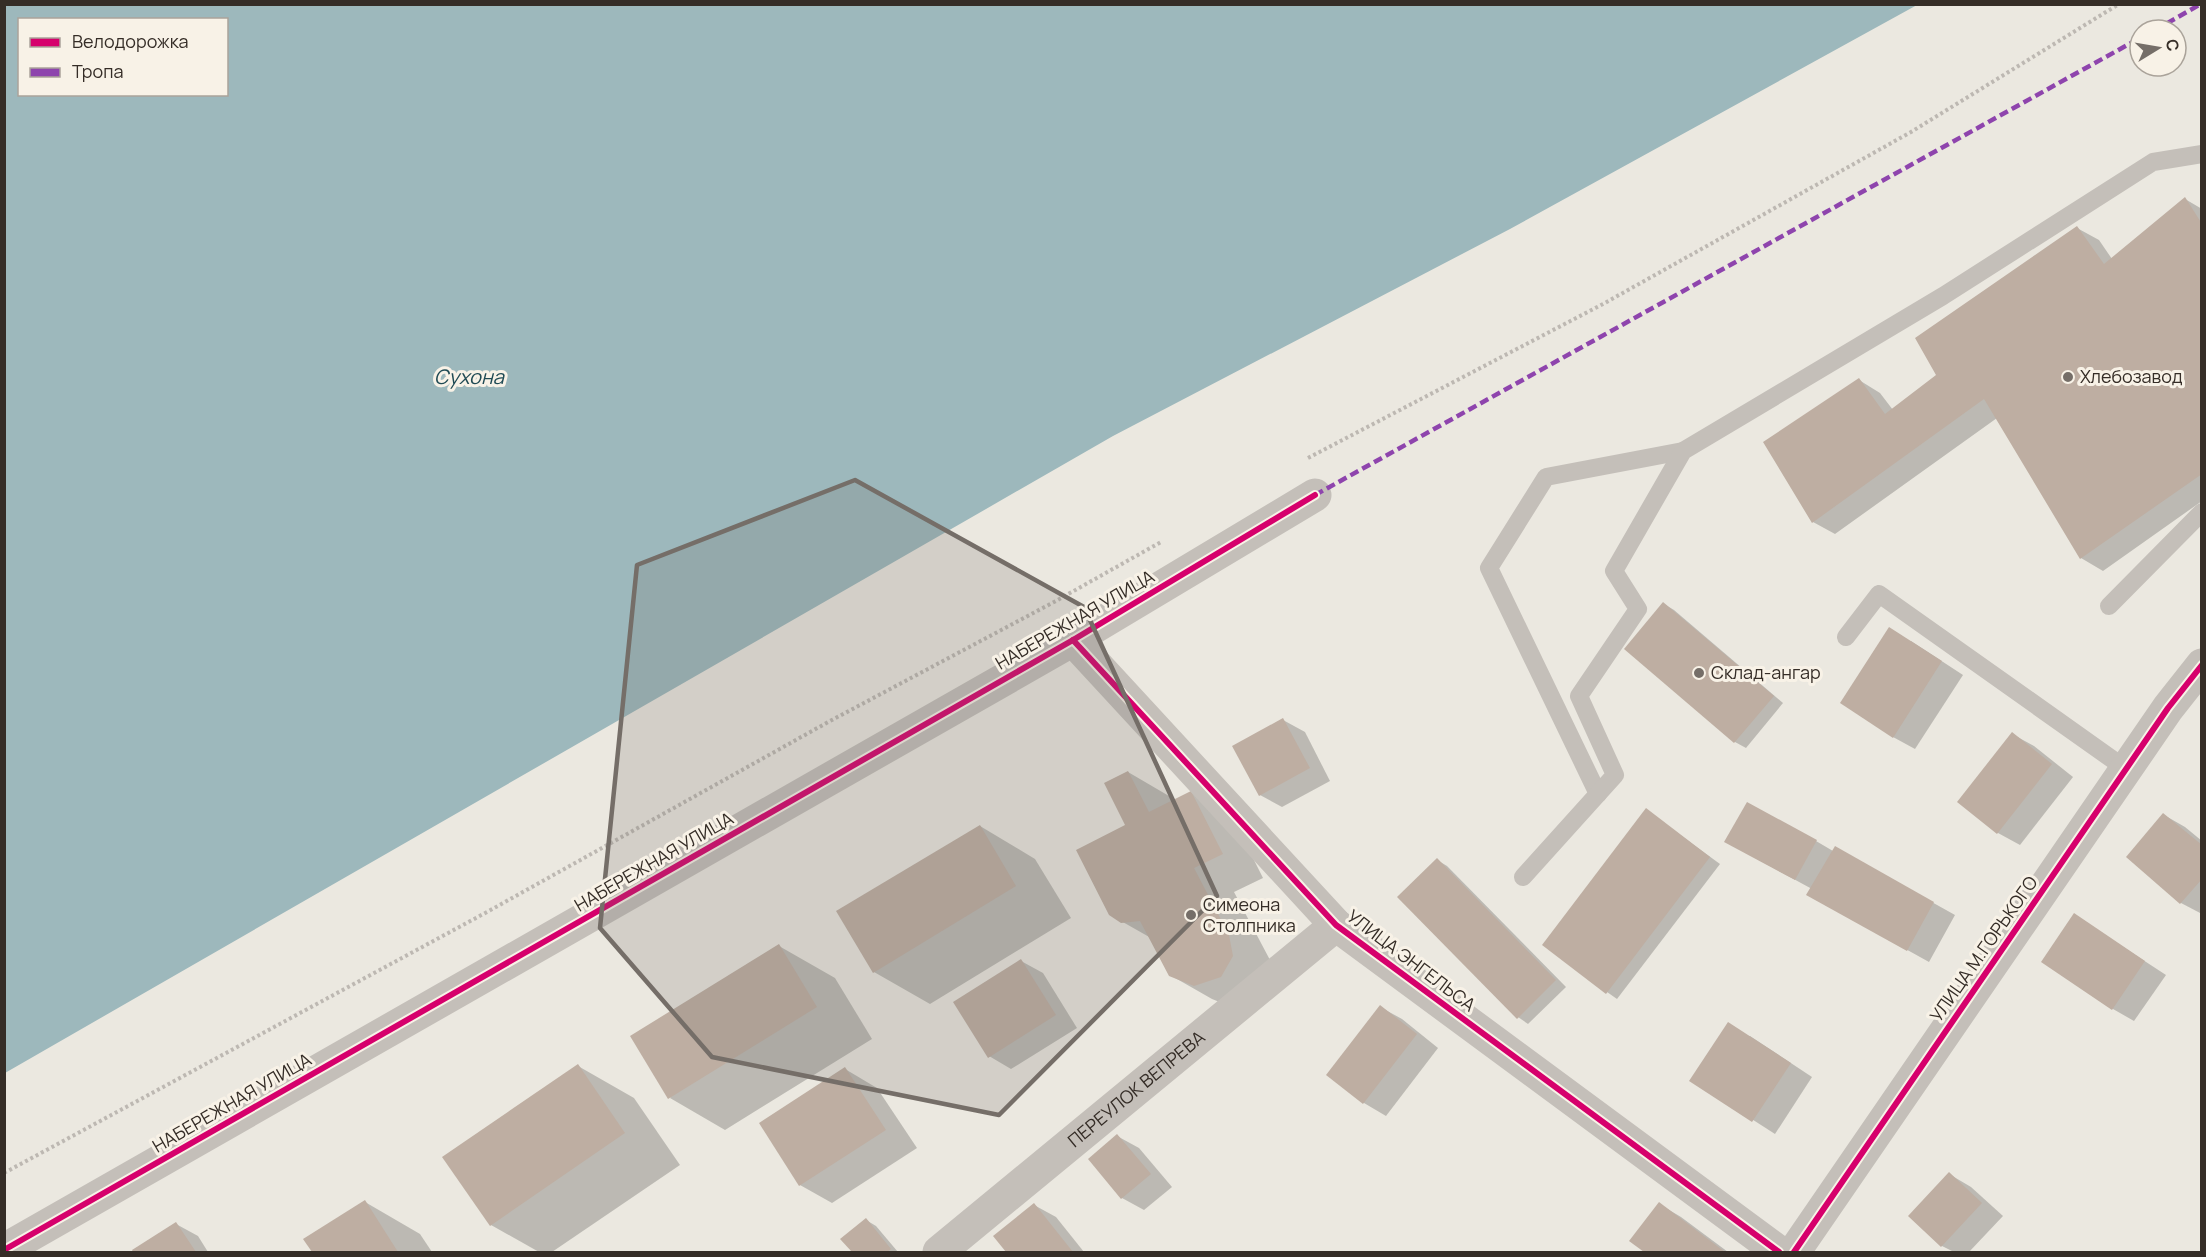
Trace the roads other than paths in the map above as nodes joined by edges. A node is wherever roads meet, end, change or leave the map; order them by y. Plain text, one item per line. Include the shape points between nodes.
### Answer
1 (2202, 154) edge
2 (1683, 452) junction
3 (1315, 495) dead end
4 (2202, 512) edge
5 (2109, 606) dead end
6 (1846, 637) dead end
7 (1073, 640) junction
8 (2202, 665) edge
9 (2126, 769) junction
10 (1598, 794) junction
11 (1523, 877) dead end
12 (1336, 926) junction
13 (4, 1250) edge
14 (939, 1252) edge
15 (1779, 1252) edge
16 (1794, 1252) edge

1 - 2 lane via 2153,162 1943,296
2 - 10 lane via 1614,571 1638,609 1579,696 1615,775
2 - 10 lane via 1546,477 1489,568
3 - 7 street, НАБЕРЕЖНАЯ УЛИЦА
4 - 5 lane
6 - 9 lane via 1879,594
7 - 12 street, УЛИЦА ЭНГЕЛЬСА
7 - 13 street, НАБЕРЕЖНАЯ УЛИЦА
8 - 9 street, УЛИЦА М.ГОРЬКОГО
9 - 16 street, УЛИЦА М.ГОРЬКОГО
10 - 11 lane
12 - 14 street, ПЕРЕУЛОК ВЕПРЕВА
12 - 15 street, УЛИЦА ЭНГЕЛЬСА

